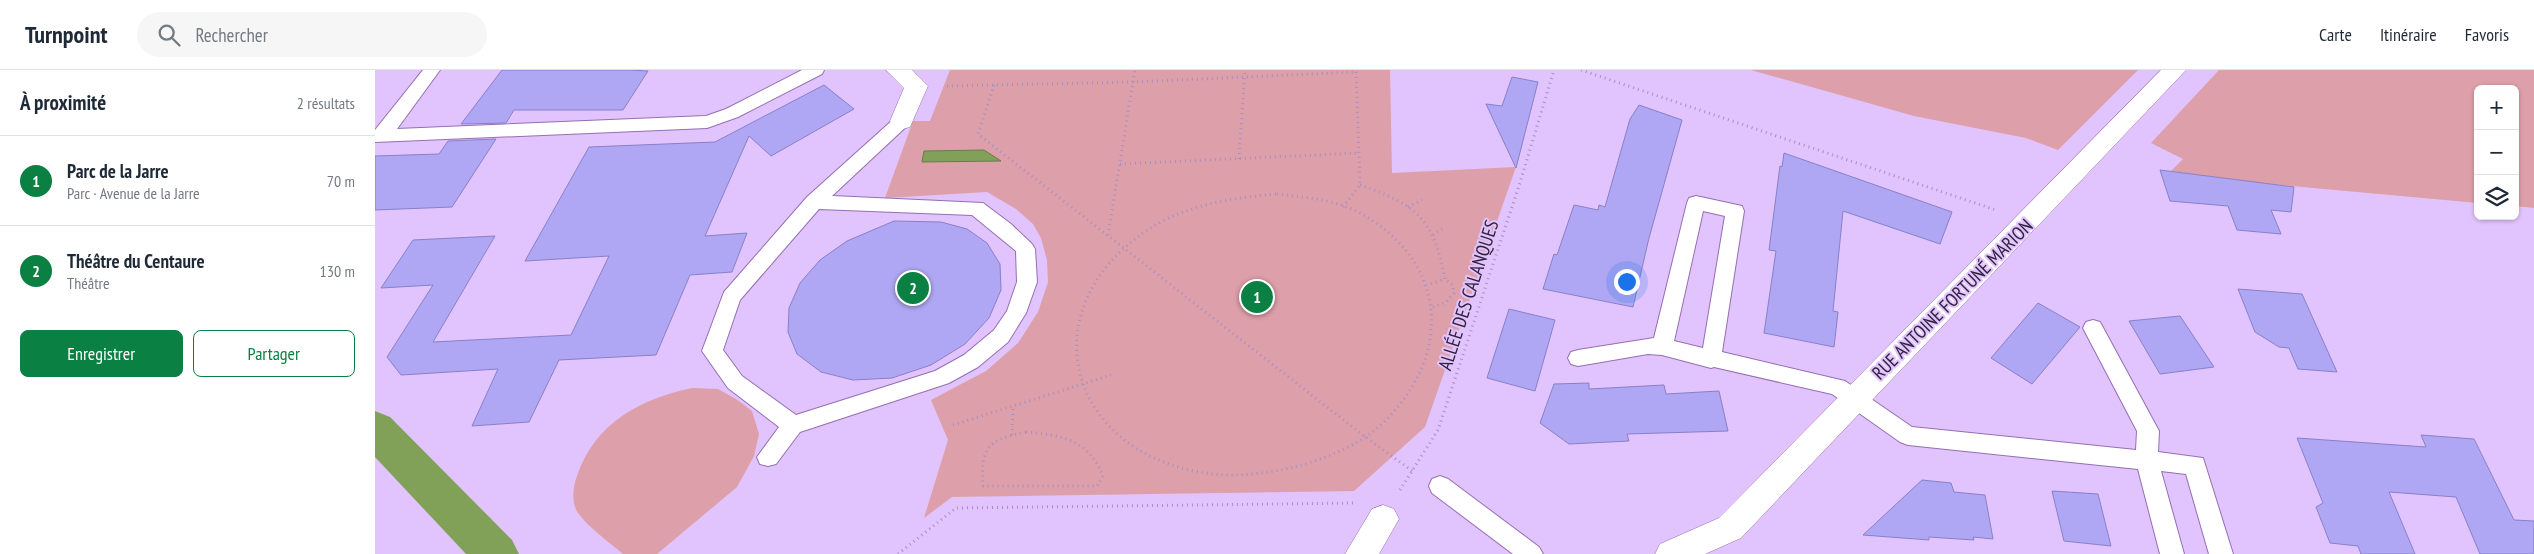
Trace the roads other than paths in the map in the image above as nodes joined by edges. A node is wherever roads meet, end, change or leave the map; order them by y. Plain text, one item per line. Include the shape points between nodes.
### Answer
1 (432, 70) edge
2 (816, 70) edge
3 (898, 70) edge
4 (2174, 70) edge
5 (902, 122) joint
6 (379, 136) edge
7 (814, 202) junction
8 (2093, 328) dead end
9 (1662, 347) junction
10 (1578, 358) dead end
11 (1711, 360) junction
12 (1854, 398) junction
13 (793, 425) junction
14 (768, 457) dead end
15 (2147, 459) junction
16 (1439, 486) road end
17 (1388, 510) road end
18 (1726, 541) edge
19 (1361, 554) edge
20 (1531, 554) edge
21 (1671, 554) edge
22 (2173, 554) edge
23 (2221, 554) edge

1 - 6 lane
2 - 6 lane via 732,113 707,122
3 - 5 street via 916,86
4 - 12 street, RUE ANTOINE FORTUNÉ MARION
5 - 7 lane
7 - 13 lane via 731,297 712,351 735,382
7 - 13 lane via 976,208 1004,228 1025,249 1027,282 1016,313 1001,336 971,361 942,377
8 - 15 lane via 2148,431
9 - 10 lane via 1648,346
9 - 11 lane
9 - 11 lane via 1696,203 1735,211
11 - 12 lane via 1839,387
12 - 15 lane via 1908,436
12 - 18 street, RUE ANTOINE FORTUNÉ MARION
13 - 14 lane
15 - 22 lane
15 - 23 lane via 2195,465
16 - 20 lane
17 - 19 street
18 - 21 street, RUE ANTOINE FORTUNÉ MARION

